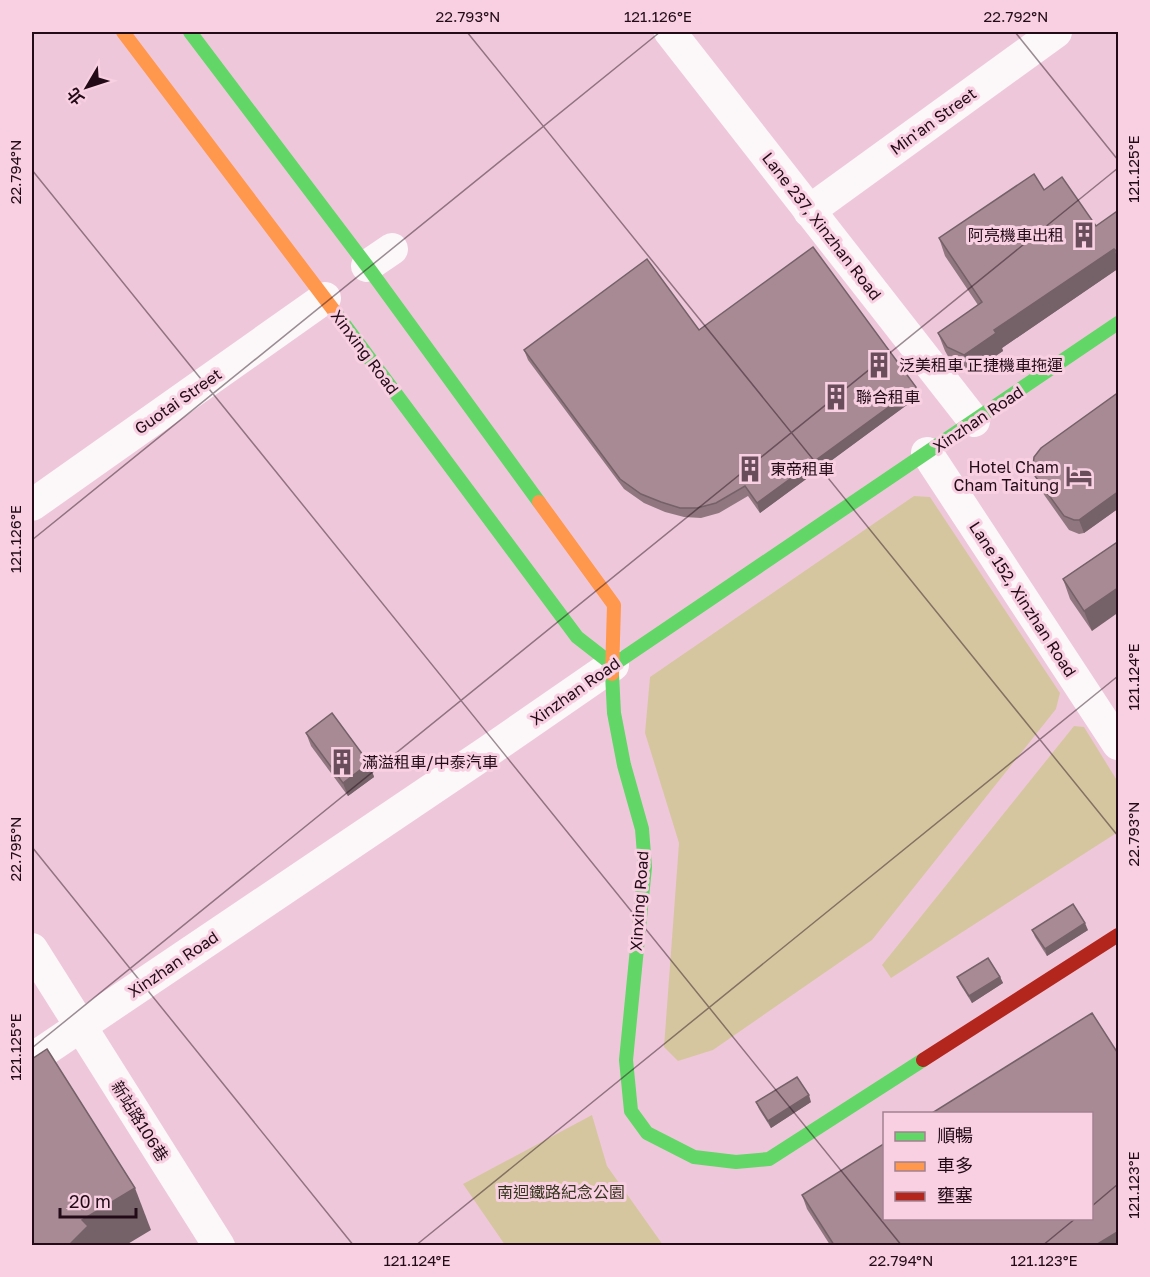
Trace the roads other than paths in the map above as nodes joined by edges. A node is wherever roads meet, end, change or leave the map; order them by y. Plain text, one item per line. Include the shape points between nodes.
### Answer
1 (123, 32) edge
2 (190, 32) edge
3 (670, 32) edge
4 (1056, 32) edge
5 (809, 211) junction
6 (325, 298) junction
7 (1119, 323) edge
8 (974, 421) junction
9 (927, 453) junction
10 (32, 505) edge
11 (613, 665) junction
12 (1119, 744) edge
13 (1119, 936) edge
14 (32, 949) edge
15 (80, 1026) junction
16 (32, 1059) edge
17 (219, 1245) edge

1 - 6 street, Xinxing Road
2 - 11 street, Xinxing Road via 380,257 614,605
3 - 5 street, Lane 237, Xinzhan Road
4 - 5 street, Min'an Street
5 - 8 street, Lane 237, Xinzhan Road
6 - 10 street, Guotai Street
6 - 11 street, Xinxing Road via 577,637
7 - 8 street, Xinzhan Road
8 - 9 street, Xinzhan Road
9 - 11 street, Xinzhan Road
9 - 12 street, Lane 152, Xinzhan Road
11 - 13 street, Xinxing Road via 614,713 642,829 644,857 626,1060 631,1111 647,1133 694,1156 736,1162 769,1159
11 - 15 street, Xinzhan Road
14 - 15 street, 新站路106巷
15 - 16 street, Xinzhan Road
15 - 17 street, 新站路106巷

